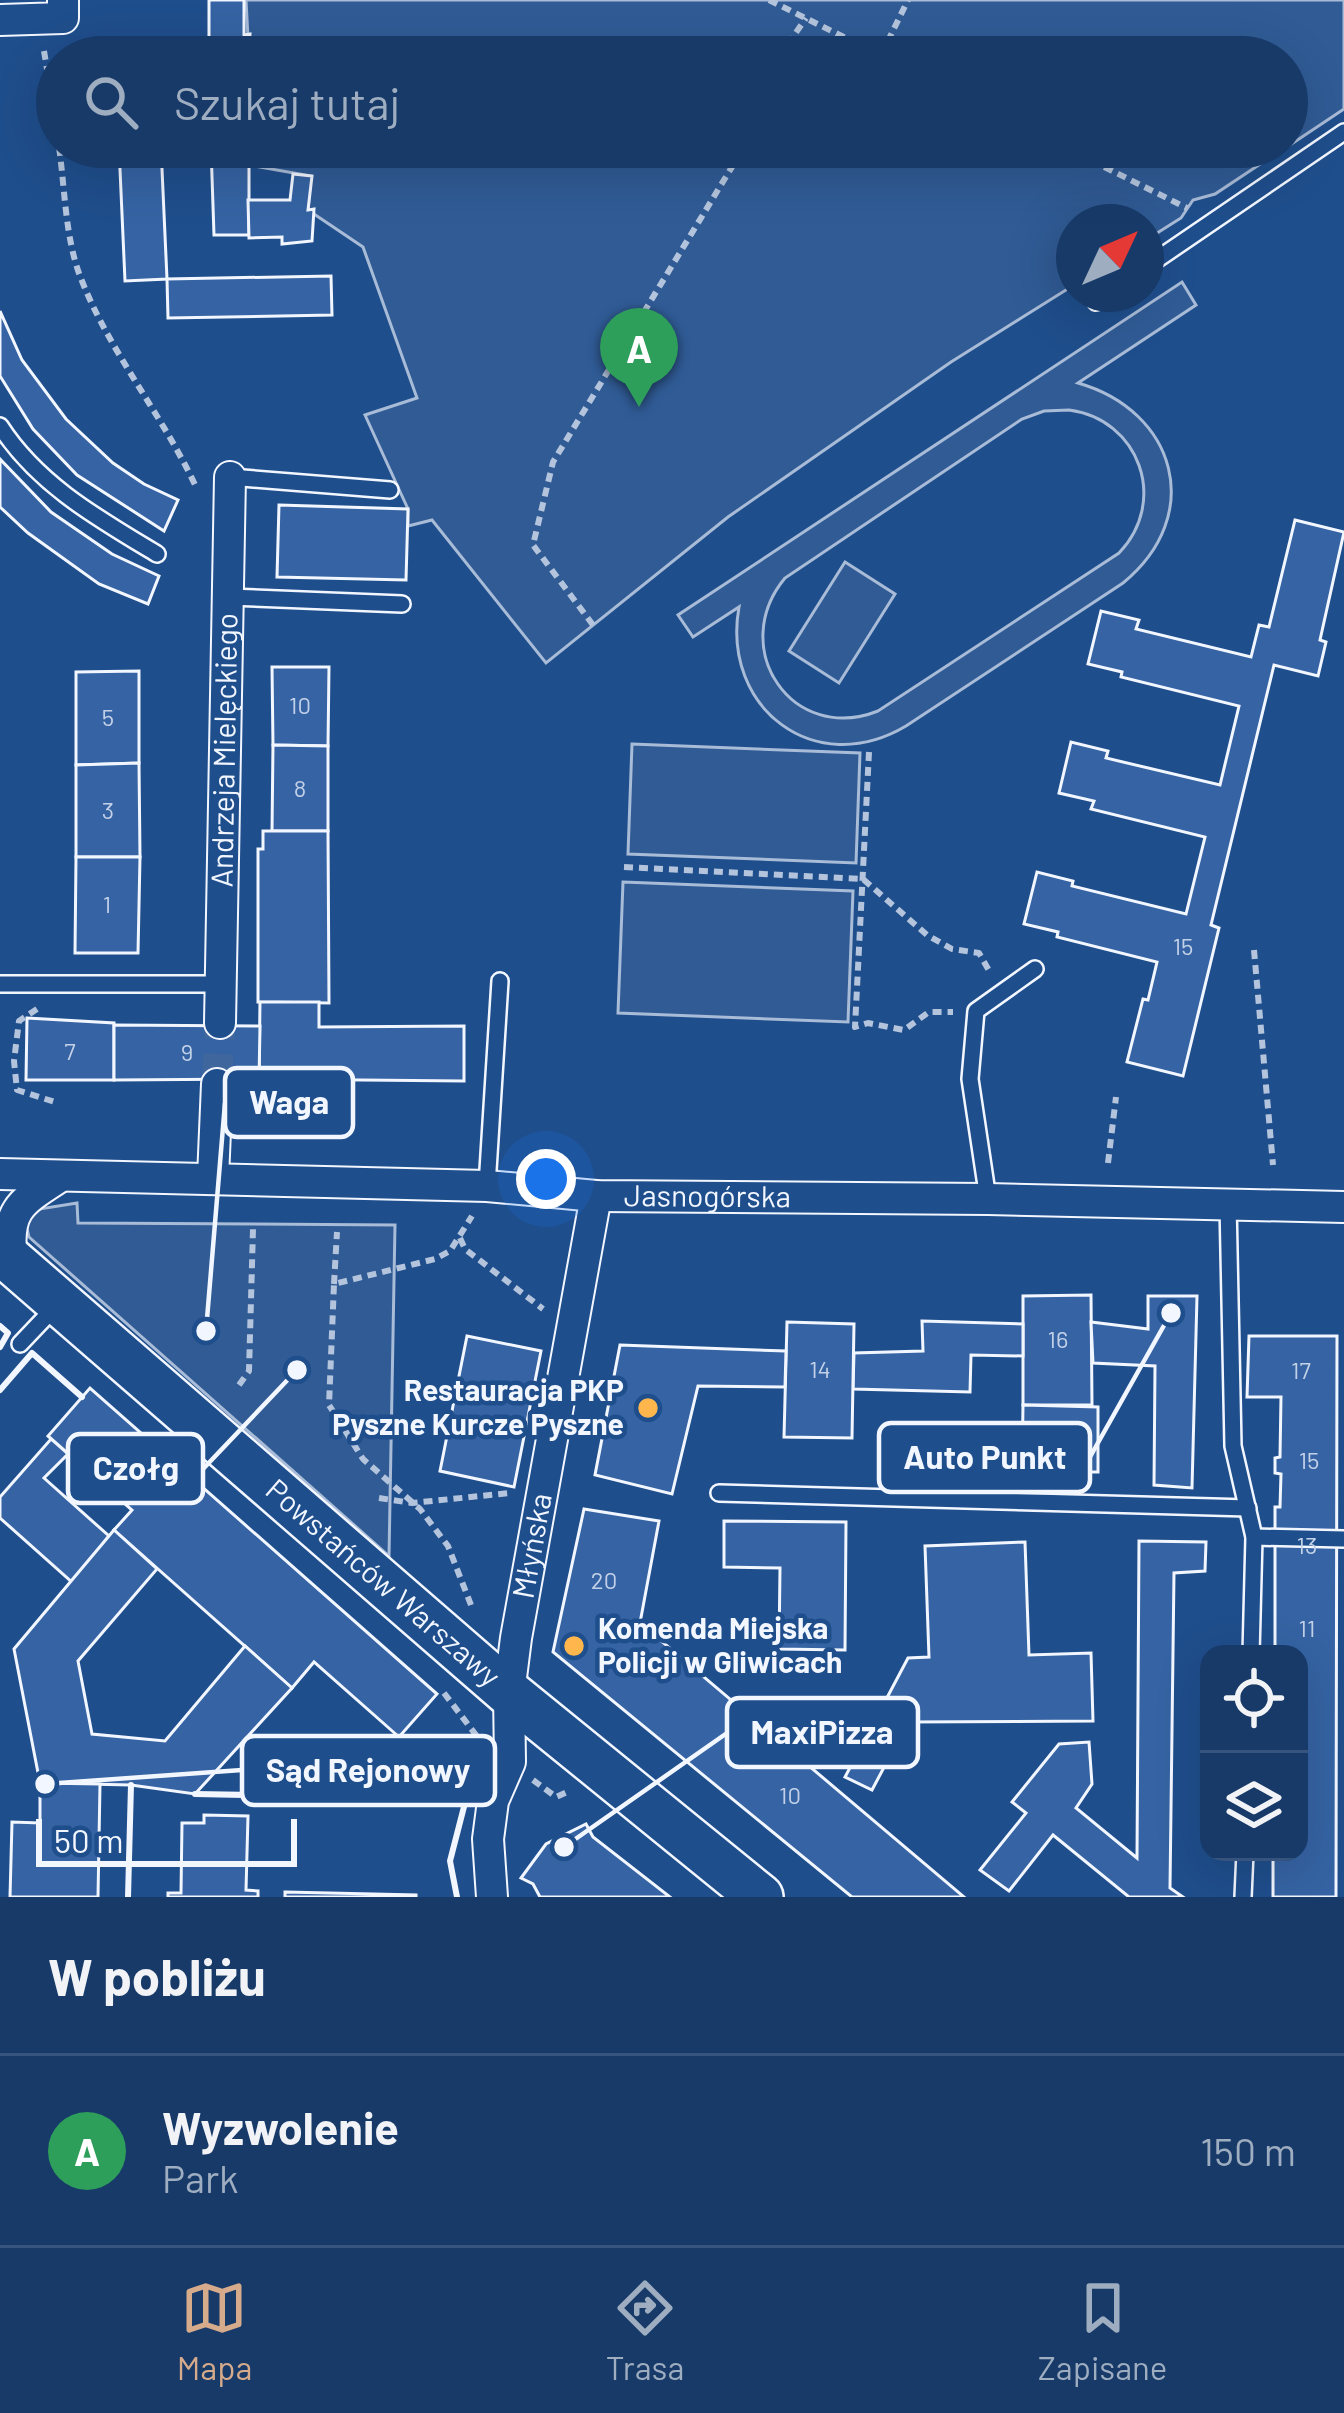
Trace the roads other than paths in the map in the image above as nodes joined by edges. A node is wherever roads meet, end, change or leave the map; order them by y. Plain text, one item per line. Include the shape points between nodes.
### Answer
1 (63, 0) edge
2 (2, 20) edge
3 (1344, 132) edge
4 (1308, 157) edge
5 (1291, 168) edge
6 (1164, 255) edge
7 (0, 427) edge
8 (230, 477) joint
9 (390, 490) dead end
10 (157, 554) dead end
11 (230, 598) junction
12 (402, 604) dead end
13 (1035, 969) dead end
14 (500, 981) dead end
15 (0, 984) edge
16 (221, 984) junction
17 (220, 1023) tunnel mouth
18 (217, 1084) tunnel mouth
19 (0, 1174) edge
20 (62, 1176) junction
21 (213, 1178) junction
22 (487, 1186) junction
23 (596, 1196) junction
24 (988, 1199) junction
25 (1228, 1203) junction
26 (1344, 1207) edge
27 (6, 1256) edge
28 (59, 1302) junction
29 (20, 1344) dead end
30 (719, 1493) dead end
31 (1248, 1508) junction
32 (1254, 1537) junction
33 (1344, 1539) edge
34 (1251, 1645) edge
35 (509, 1693) junction
36 (1245, 1861) edge
37 (492, 1897) edge
38 (760, 1897) edge
39 (1244, 1897) edge

1 - 2 street via 63,19
3 - 4 lane
5 - 6 lane
7 - 10 lane via 56,488
8 - 9 lane
8 - 11 street, Andrzeja Mielęckiego
11 - 12 lane
11 - 16 street, Andrzeja Mielęckiego
13 - 24 lane via 976,1011 970,1079
14 - 22 lane
15 - 16 lane
16 - 17 street, Andrzeja Mielęckiego
18 - 21 street
19 - 20 street, Jasnogórska
20 - 21 street, Jasnogórska
20 - 27 street, Powstańców Warszawy via 11,1218
21 - 22 street, Jasnogórska
22 - 23 street, Jasnogórska
23 - 24 street, Jasnogórska
23 - 35 street, Młyńska
24 - 25 street, Jasnogórska
25 - 26 street, Jasnogórska
25 - 31 lane via 1233,1446
27 - 28 street, Powstańców Warszawy
28 - 29 lane
28 - 35 street, Powstańców Warszawy
30 - 31 lane
31 - 32 lane
32 - 33 lane
32 - 34 lane
35 - 37 street, Młyńska via 510,1762 488,1839
35 - 38 street, Powstańców Warszawy
36 - 39 lane

